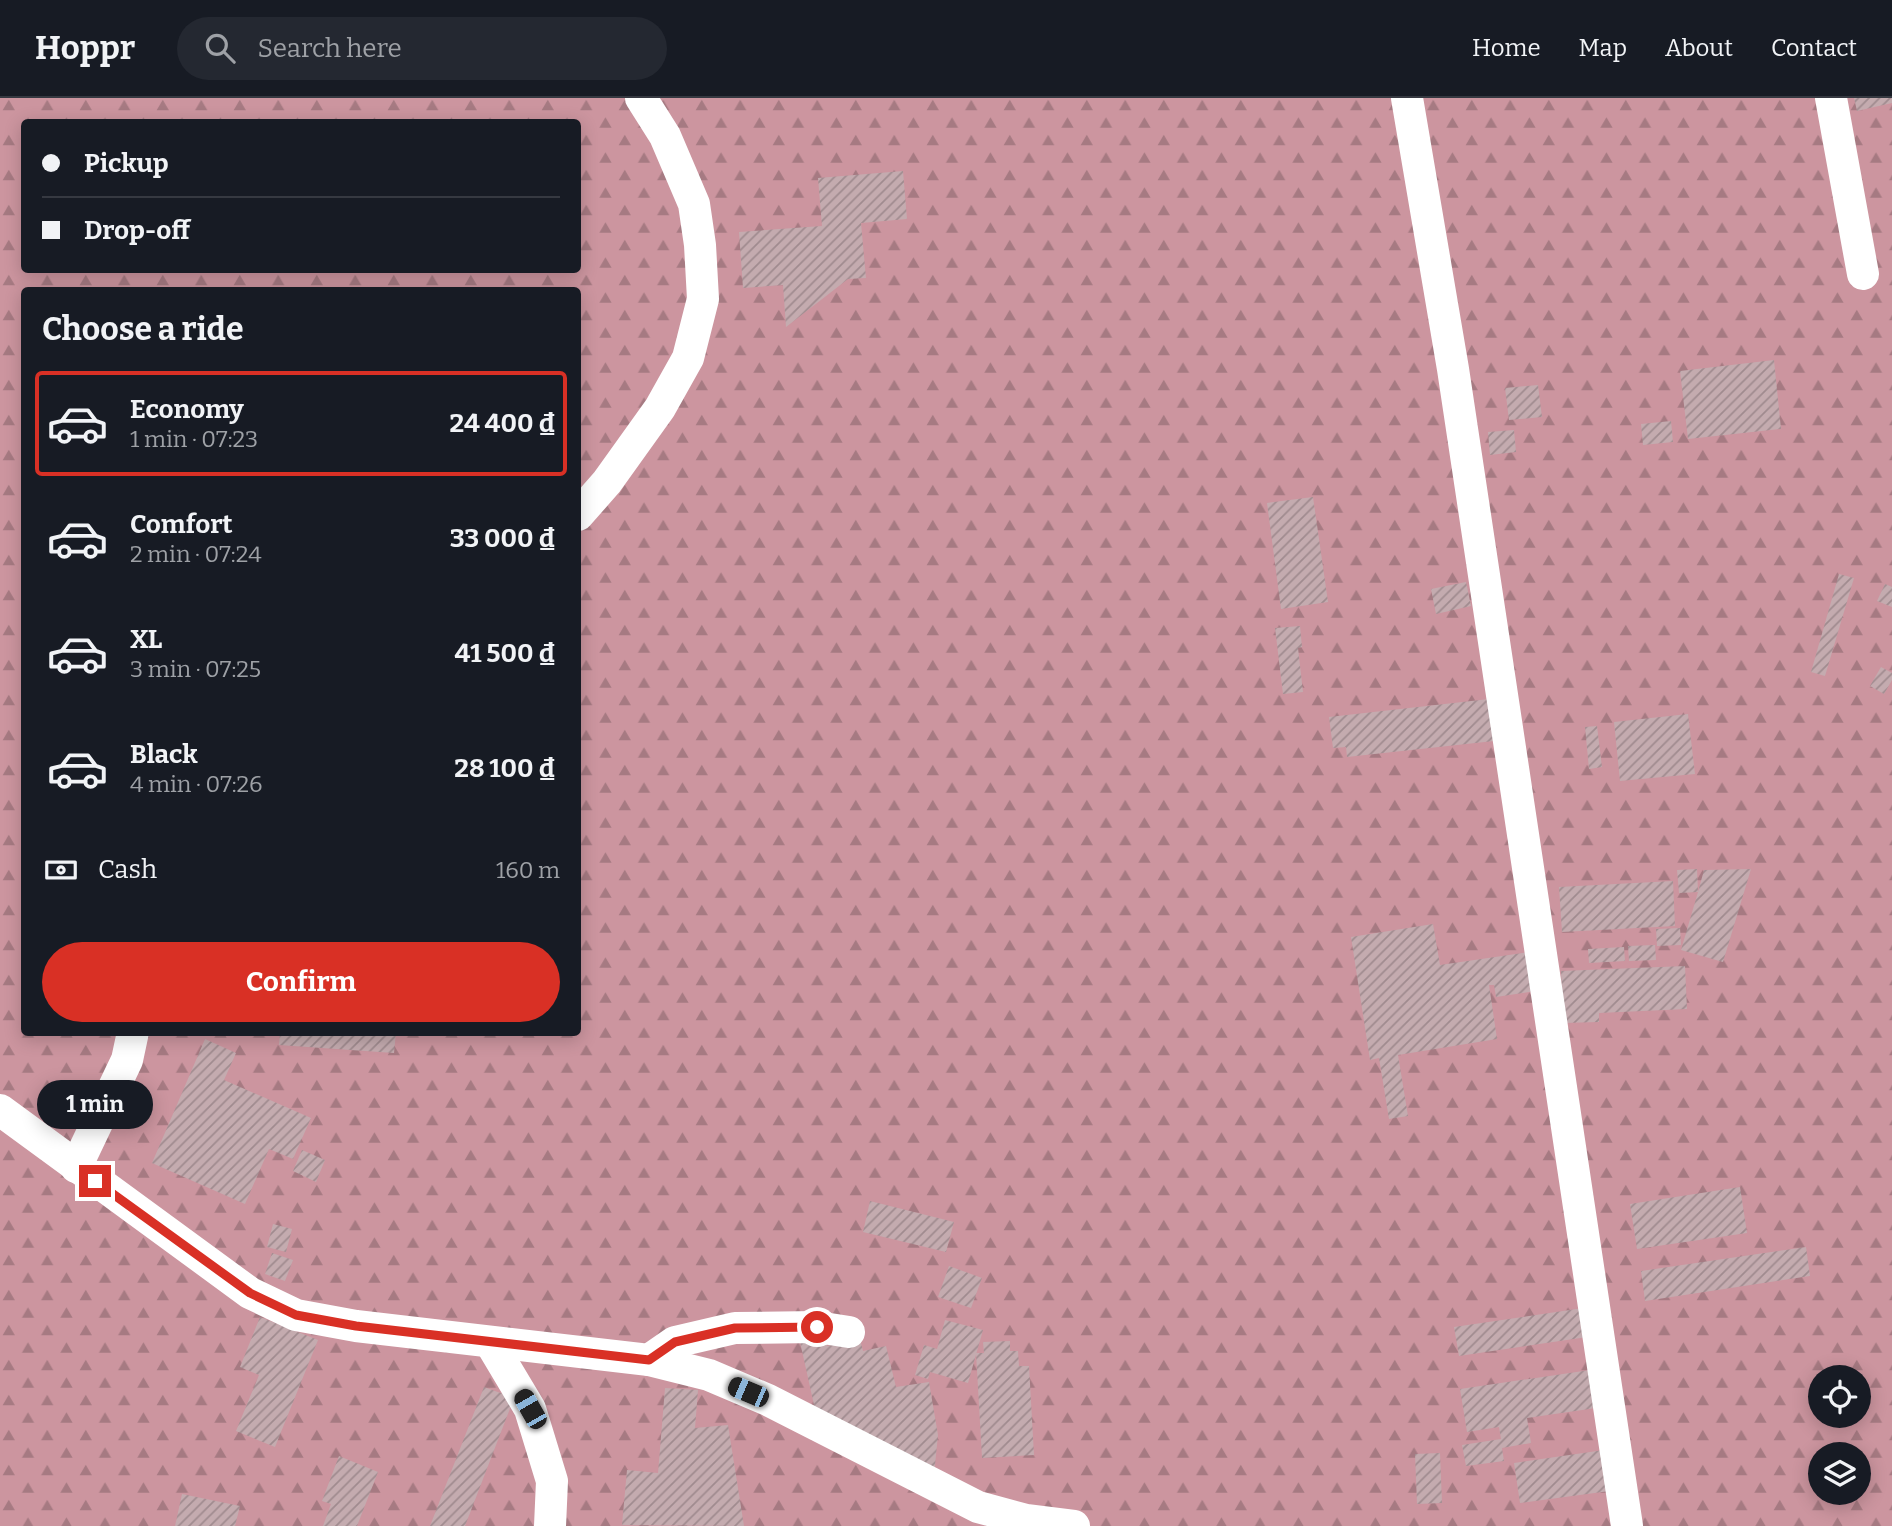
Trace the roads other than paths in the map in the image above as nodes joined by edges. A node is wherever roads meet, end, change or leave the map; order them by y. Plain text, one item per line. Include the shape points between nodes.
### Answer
1 (641, 98) edge
2 (1407, 98) edge
3 (1831, 98) edge
4 (1863, 274) dead end
5 (581, 512) edge
6 (132, 1036) edge
7 (0, 1110) edge
8 (76, 1167) junction
9 (849, 1332) dead end
10 (490, 1342) junction
11 (649, 1360) junction
12 (550, 1526) edge
13 (1074, 1526) edge
14 (1627, 1526) edge

1 - 5 street via 665,135 694,204 703,299 688,358 660,408
2 - 14 street via 1453,369
3 - 4 street
6 - 8 street via 127,1060
7 - 8 street
8 - 10 street via 250,1293 296,1315
9 - 11 street via 817,1327 735,1328 675,1342
10 - 11 street
10 - 12 street via 530,1409 552,1481
11 - 13 street via 709,1375 768,1400 978,1507

